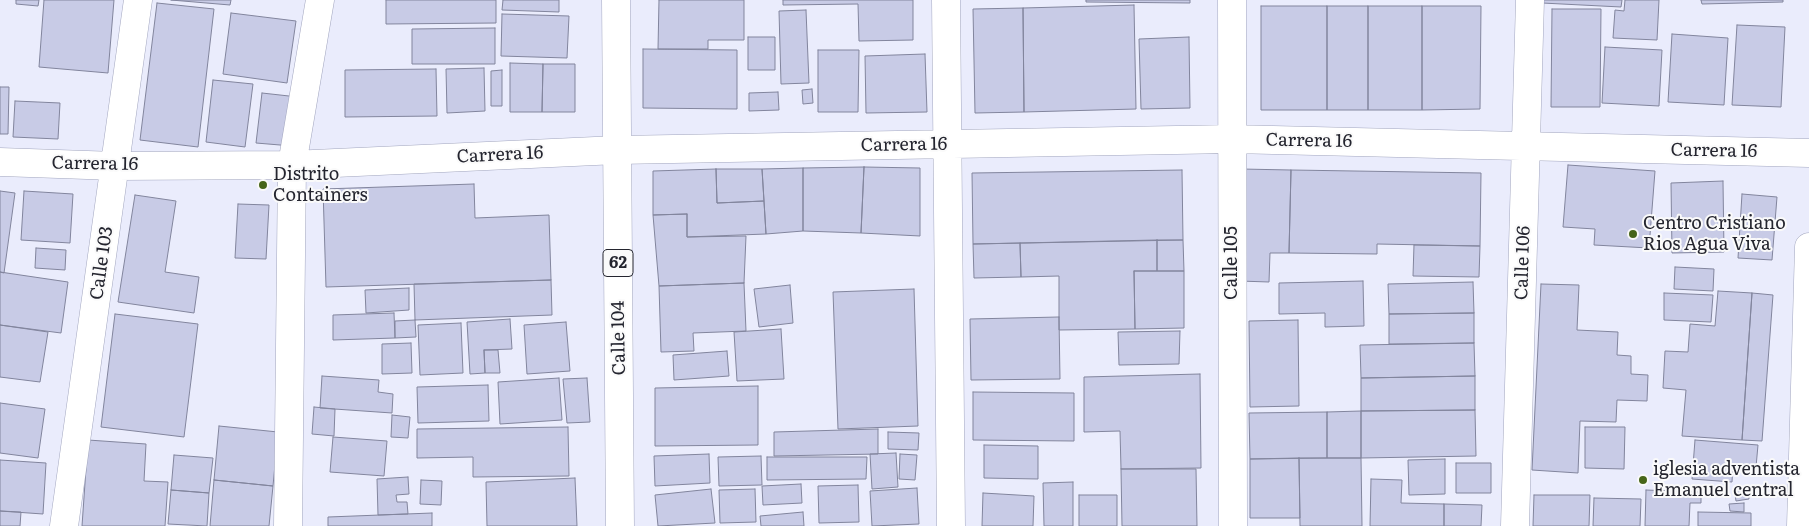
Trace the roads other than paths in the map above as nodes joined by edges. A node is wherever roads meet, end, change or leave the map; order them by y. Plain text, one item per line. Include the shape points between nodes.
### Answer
1 (138, 0) edge
2 (320, 0) edge
3 (616, 0) edge
4 (946, 0) edge
5 (1232, 0) edge
6 (1530, 0) edge
7 (1232, 139) junction
8 (947, 144) junction
9 (1526, 146) junction
10 (617, 150) junction
11 (1809, 153) edge
12 (0, 162) edge
13 (292, 164) junction
14 (116, 166) junction
15 (1809, 247) edge
16 (64, 526) edge
17 (288, 526) edge
18 (620, 526) edge
19 (951, 526) edge
20 (1233, 526) edge
21 (1515, 526) edge
22 (1801, 526) edge

1 - 14 street, Calle 103
2 - 13 street
3 - 10 street, Calle 104 / 62
4 - 8 street
5 - 7 street, Calle 105
6 - 9 street, Calle 106
7 - 8 street, Carrera 16
7 - 9 street, Carrera 16
7 - 20 street, Calle 105
8 - 10 street, Carrera 16
8 - 19 street
9 - 11 street, Carrera 16
9 - 21 street, Calle 106
10 - 13 street, Carrera 16
10 - 18 street, Calle 104 / 62
12 - 14 street, Carrera 16
13 - 14 street, Carrera 16
13 - 17 street
14 - 16 street, Calle 103
15 - 22 street

